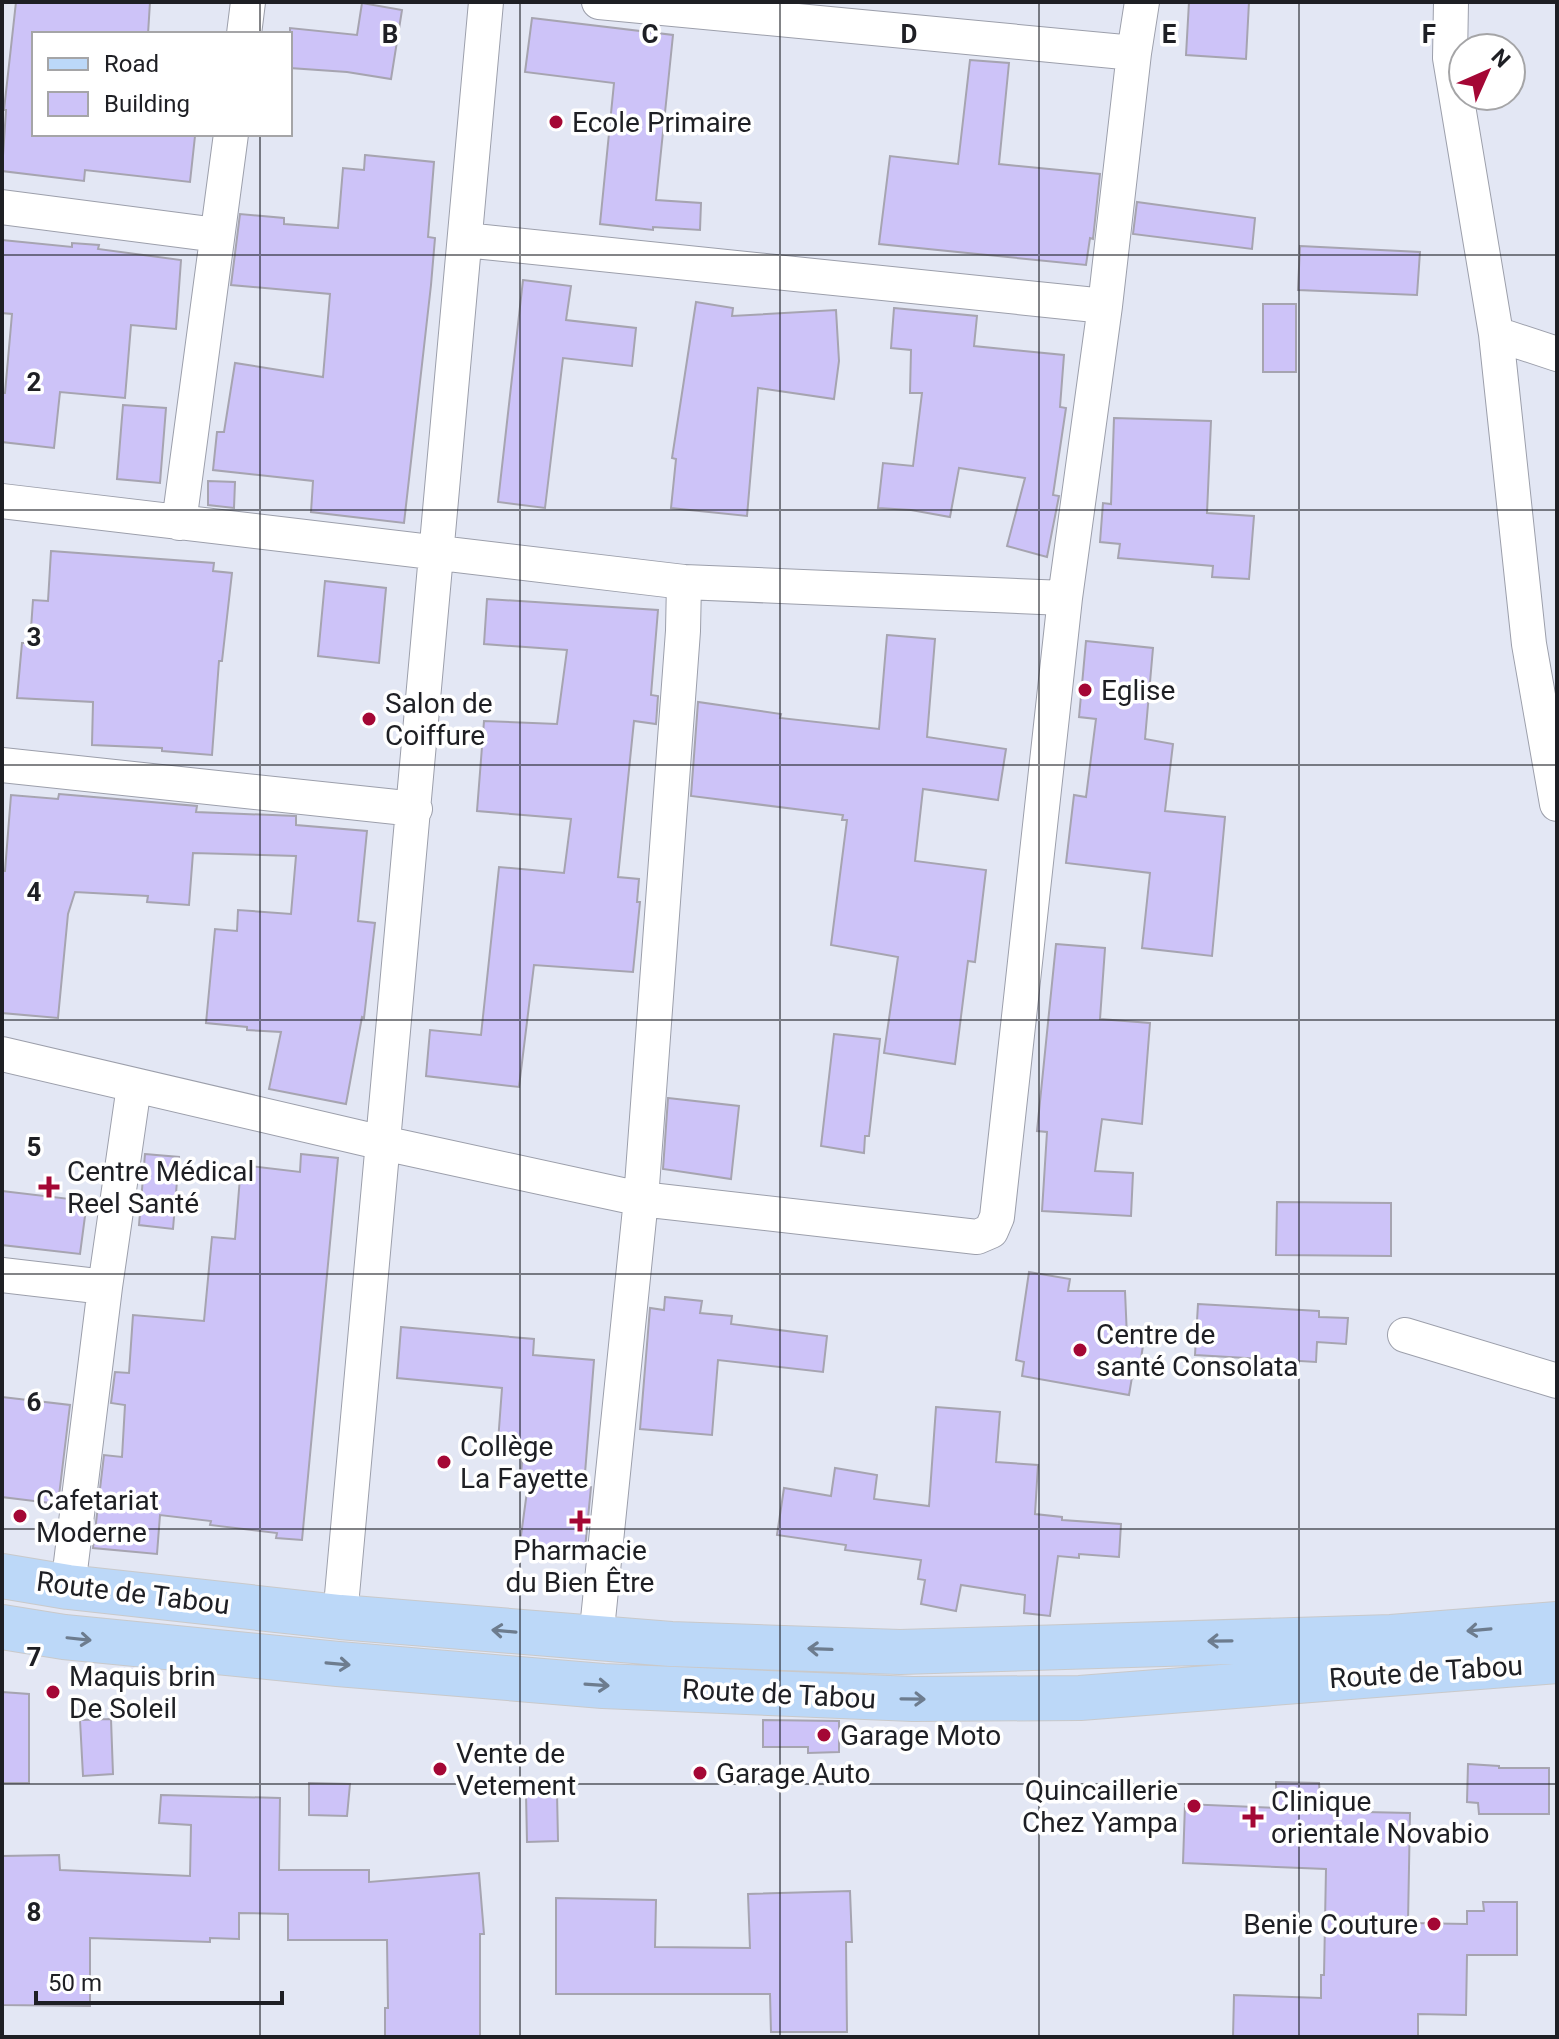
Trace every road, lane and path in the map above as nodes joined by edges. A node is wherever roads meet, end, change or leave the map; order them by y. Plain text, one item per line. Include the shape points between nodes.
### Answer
1 (248, 2) edge
2 (486, 2) edge
3 (599, 2) edge
4 (1142, 2) edge
5 (1451, 2) edge
6 (244, 32) edge
7 (1134, 53) junction
8 (231, 136) edge
9 (2, 207) edge
10 (217, 235) junction
11 (465, 240) junction
12 (1105, 306) junction
13 (1496, 334) junction
14 (1557, 354) edge
15 (2, 501) edge
16 (179, 523) junction
17 (437, 554) junction
18 (684, 582) junction
19 (1065, 598) junction
20 (2, 765) edge
21 (1557, 804) edge
22 (415, 809) junction
23 (2, 1054) edge
24 (134, 1086) junction
25 (383, 1143) junction
26 (641, 1199) junction
27 (2, 1275) edge
28 (105, 1287) junction
29 (1405, 1335) dead end
30 (1557, 1381) edge
31 (2, 1576) edge
32 (68, 1587) junction
33 (340, 1617) junction
34 (1557, 1624) edge
35 (2, 1627) edge
36 (596, 1639) junction
37 (1557, 1661) edge

1 - 6 street
2 - 11 street
3 - 7 street
4 - 7 street
5 - 13 street via 1450,58
7 - 12 street
8 - 10 street
9 - 10 street
10 - 16 street
11 - 12 street
11 - 17 street
12 - 19 street
13 - 14 street
13 - 21 street via 1529,644
15 - 16 street
16 - 17 street
17 - 18 street
17 - 22 street
18 - 19 street
18 - 26 street
19 - 26 street via 997,1217 991,1231 977,1237
20 - 22 street
22 - 25 street
23 - 24 street
24 - 25 street
24 - 28 street
25 - 26 street
25 - 33 street
26 - 36 street
27 - 28 street
28 - 32 street
29 - 30 street
31 - 32 main road, Route de Tabou
32 - 33 main road, Route de Tabou
36 -> 33 main road, Route de Tabou
34 -> 36 main road, Route de Tabou via 1391,1637 900,1652
35 -> 37 main road, Route de Tabou via 587,1685 913,1699 1080,1698

